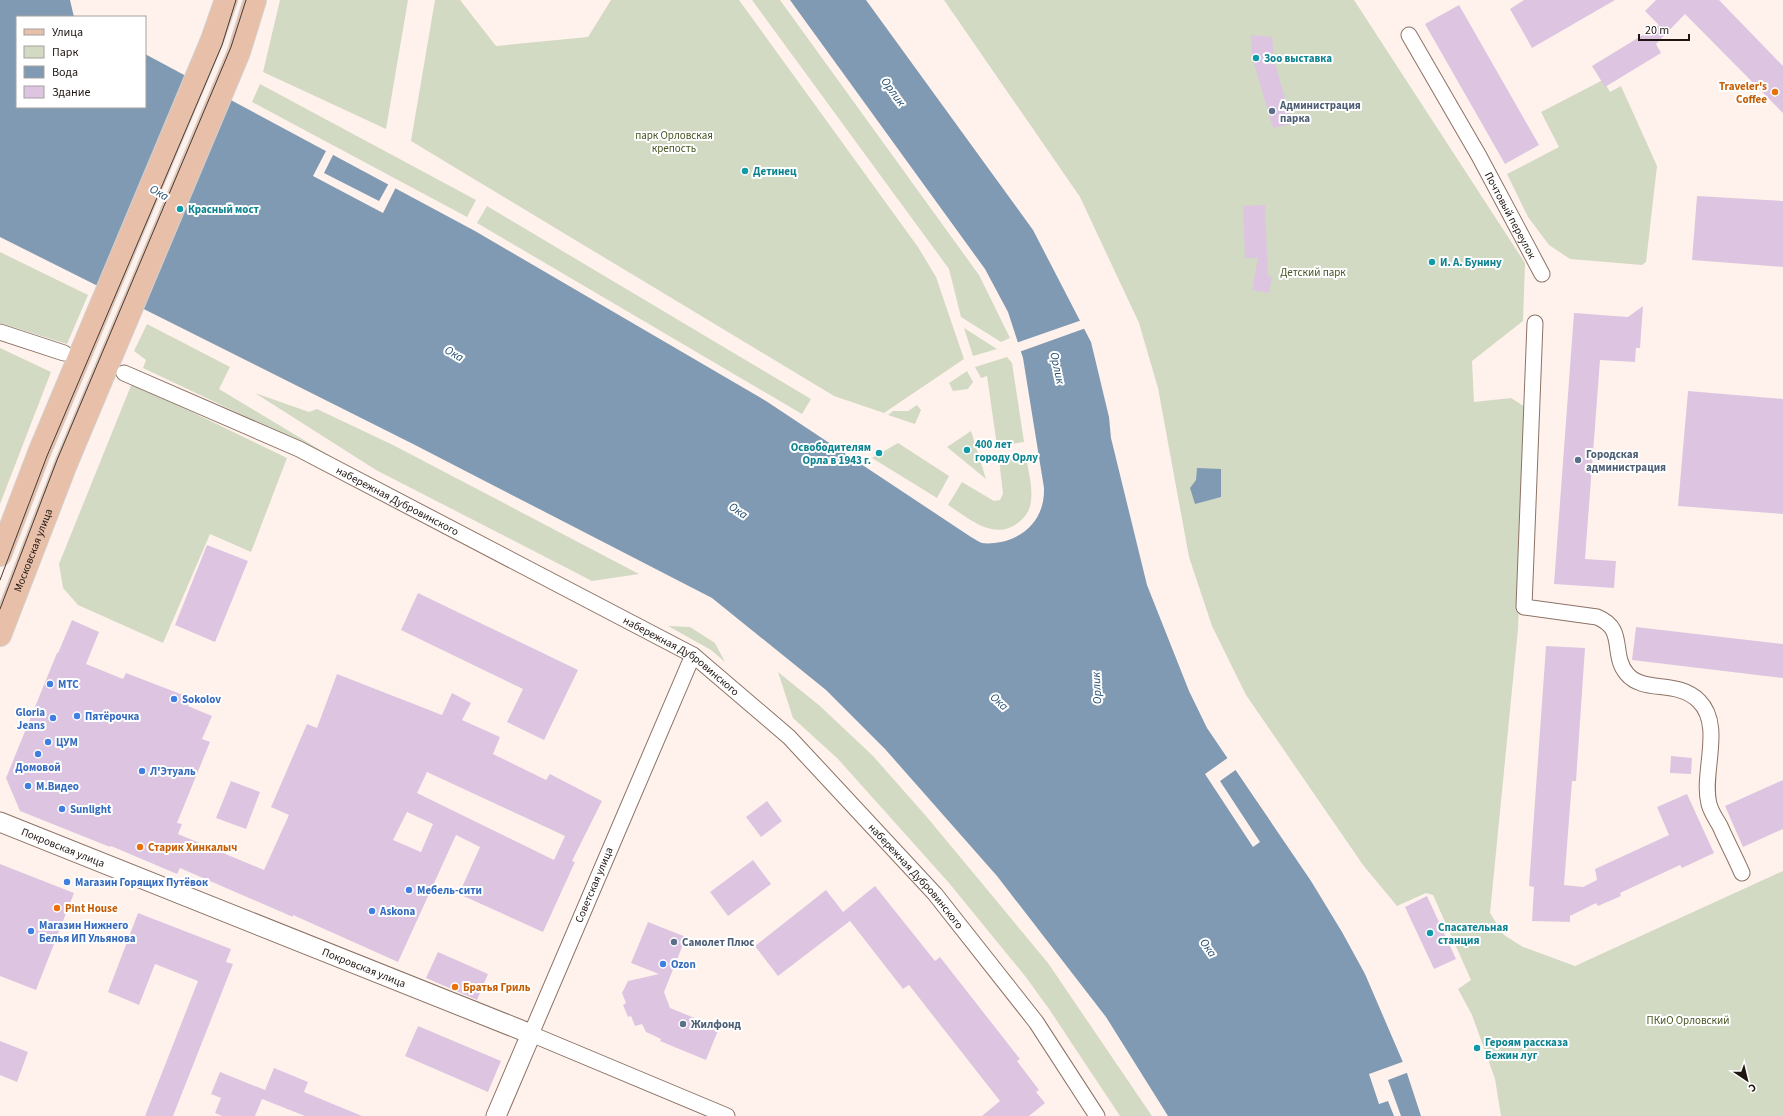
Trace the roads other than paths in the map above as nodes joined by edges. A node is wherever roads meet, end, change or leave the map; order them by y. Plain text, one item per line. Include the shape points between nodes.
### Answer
1 (226, 0) edge
2 (255, 0) edge
3 (1409, 35) dead end
4 (1542, 274) dead end
5 (1536, 323) dead end
6 (0, 332) edge
7 (64, 354) dead end
8 (124, 373) dead end
9 (0, 555) edge
10 (0, 636) edge
11 (693, 655) junction
12 (0, 822) edge
13 (1742, 873) dead end
14 (531, 1034) junction
15 (496, 1116) edge
16 (727, 1116) edge
17 (1097, 1116) edge

1 - 9 main road via 212,40 39,453
2 - 10 main road, Московская улица via 239,52 66,464
3 - 4 street, Почтовый переулок via 1479,156
5 - 13 street via 1524,607 1606,620 1613,627 1617,639 1621,668 1632,680 1679,689 1688,692 1700,702 1709,719 1711,740 1709,804
6 - 7 street
8 - 11 street, набережная Дубровинского via 299,449
11 - 14 street, Советская улица
11 - 17 street, набережная Дубровинского via 789,737 931,888 1036,1022
12 - 14 street, Покровская улица
14 - 15 street, Советская улица
14 - 16 street, Покровская улица

